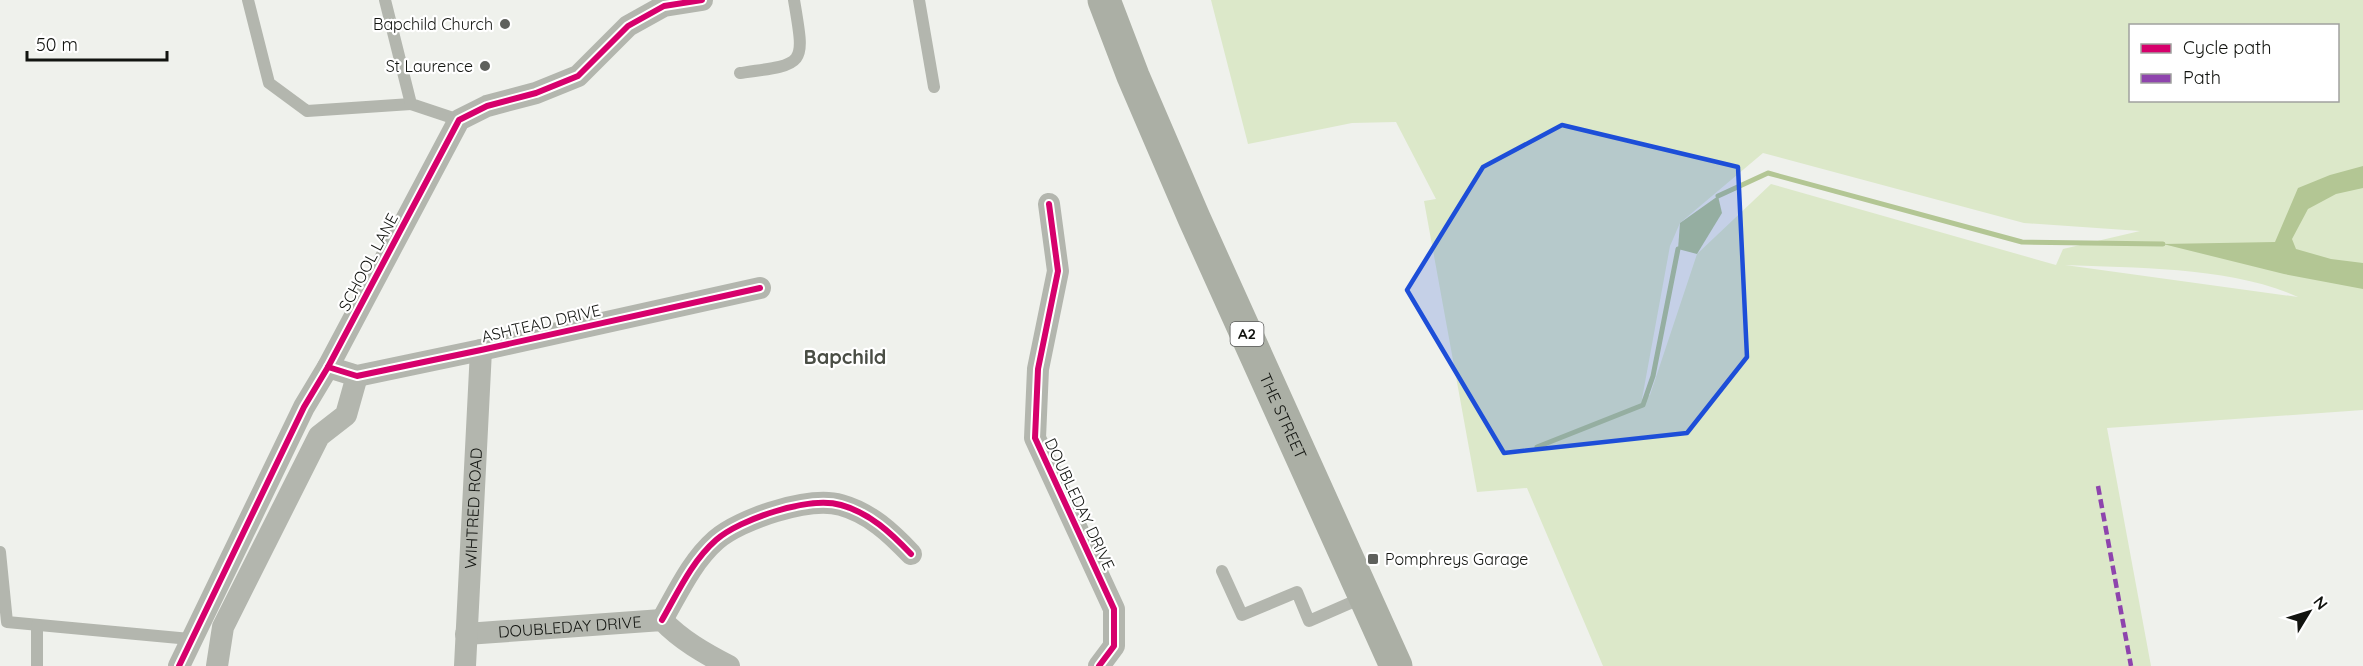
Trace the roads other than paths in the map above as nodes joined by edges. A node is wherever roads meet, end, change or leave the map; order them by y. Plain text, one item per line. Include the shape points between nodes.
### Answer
1 (248, 0) edge
2 (385, 0) edge
3 (702, 0) edge
4 (794, 0) edge
5 (919, 0) edge
6 (1104, 0) edge
7 (740, 73) dead end
8 (934, 87) dead end
9 (411, 104) junction
10 (459, 120) junction
11 (1048, 204) dead end
12 (760, 288) dead end
13 (481, 350) junction
14 (328, 367) junction
15 (357, 376) junction
16 (0, 552) edge
17 (911, 554) dead end
18 (1222, 571) dead end
19 (1365, 596) junction
20 (662, 620) junction
21 (37, 625) junction
22 (466, 634) junction
23 (190, 639) junction
24 (37, 666) edge
25 (179, 666) edge
26 (217, 666) edge
27 (465, 666) edge
28 (729, 666) edge
29 (1099, 666) edge
30 (1396, 666) edge

1 - 9 lane via 269,83 307,111
2 - 9 lane
3 - 10 street via 664,6 628,26 578,76 487,106
4 - 7 lane via 801,42 796,59 778,68
5 - 8 lane
6 - 19 main road, THE STREET / A2 via 1194,218
9 - 10 lane
10 - 14 street, SCHOOL LANE
11 - 29 street, DOUBLEDAY DRIVE via 1058,271 1038,369 1035,438 1114,609 1114,646
12 - 13 street, ASHTEAD DRIVE
13 - 15 street, ASHTEAD DRIVE
13 - 22 street, WIHTRED ROAD
14 - 15 street, ASHTEAD DRIVE
14 - 23 street, SCHOOL LANE via 304,407
15 - 26 street via 346,415 319,436 223,627
16 - 21 lane via 7,622
17 - 20 street via 873,519 839,504 793,507 753,518 717,539 695,563
18 - 19 lane via 1242,615 1297,592 1309,621
19 - 30 main road, THE STREET / A2
20 - 22 street, DOUBLEDAY DRIVE
20 - 28 street, DOUBLEDAY DRIVE via 703,652
21 - 23 lane
21 - 24 lane
22 - 27 street, WIHTRED ROAD
23 - 25 street, SCHOOL LANE

